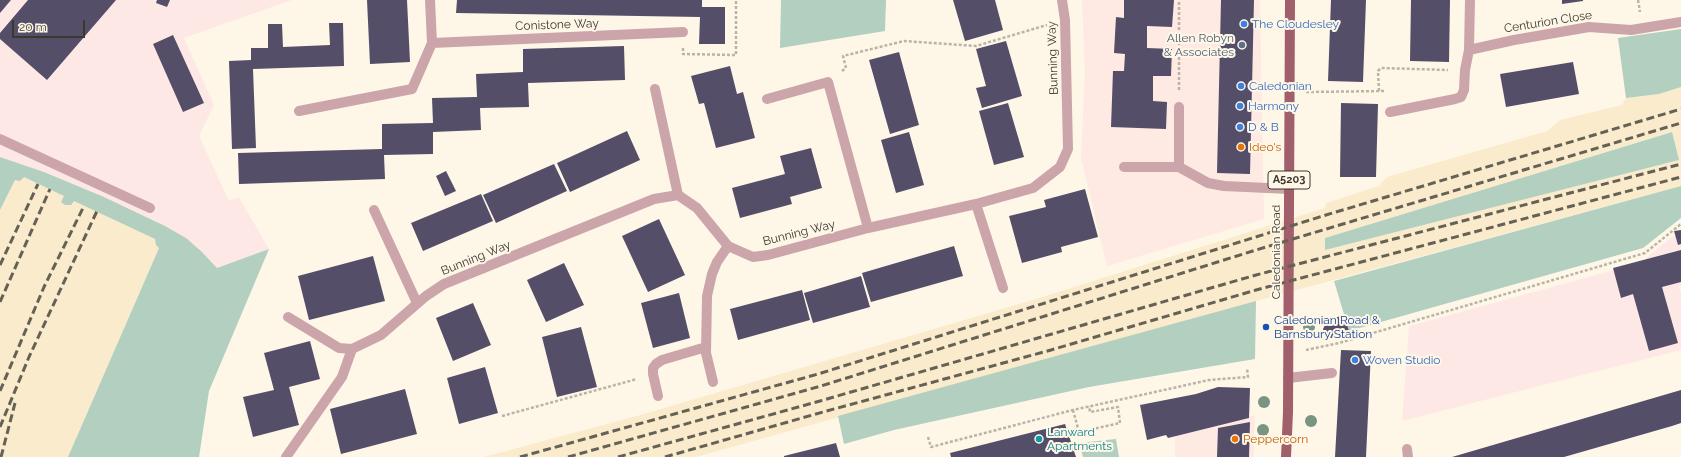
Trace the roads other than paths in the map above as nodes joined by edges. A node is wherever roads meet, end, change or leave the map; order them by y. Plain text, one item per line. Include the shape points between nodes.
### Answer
1 (430, 0) edge
2 (1062, 0) edge
3 (1290, 0) edge
4 (1470, 0) edge
5 (1681, 22) edge
6 (683, 32) road end
7 (432, 43) junction
8 (1469, 50) junction
9 (655, 89) dead end
10 (767, 98) dead end
11 (1179, 107) road end
12 (299, 111) dead end
13 (1390, 112) dead end
14 (0, 139) edge
15 (1124, 167) dead end
16 (1179, 167) junction
17 (1289, 189) junction
18 (678, 195) junction
19 (976, 204) junction
20 (150, 208) dead end
21 (374, 210) dead end
22 (868, 228) junction
23 (728, 246) junction
24 (1003, 288) dead end
25 (417, 304) junction
26 (288, 317) dead end
27 (706, 348) junction
28 (352, 349) junction
29 (1332, 373) dead end
30 (1288, 378) junction
31 (713, 382) dead end
32 (658, 396) dead end
33 (286, 457) edge
34 (1286, 457) edge

1 - 7 street
2 - 19 street, Bunning Way via 1065,20 1068,149 1060,167 1033,188
3 - 17 main road, Caledonian Road / A5203
4 - 8 street
5 - 8 street, Centurion Close via 1631,30 1589,27
6 - 7 street, Conistone Way
7 - 12 street via 412,90
8 - 13 street via 1461,97
9 - 18 street
10 - 22 street via 828,82
11 - 16 street
14 - 20 street
15 - 16 street
16 - 17 street via 1208,183
17 - 30 main road, Caledonian Road / A5203
18 - 23 street, Bunning Way via 697,208
18 - 25 street, Bunning Way via 654,199 451,282
19 - 22 street, Bunning Way
19 - 24 street
21 - 25 street
22 - 23 street, Bunning Way via 753,257
23 - 27 street via 712,274 707,296
25 - 28 street, Bunning Way via 381,335
26 - 28 street via 339,348
27 - 31 street
27 - 32 street via 662,360 653,368
28 - 33 street via 342,377
29 - 30 street
30 - 34 main road, Caledonian Road / A5203

